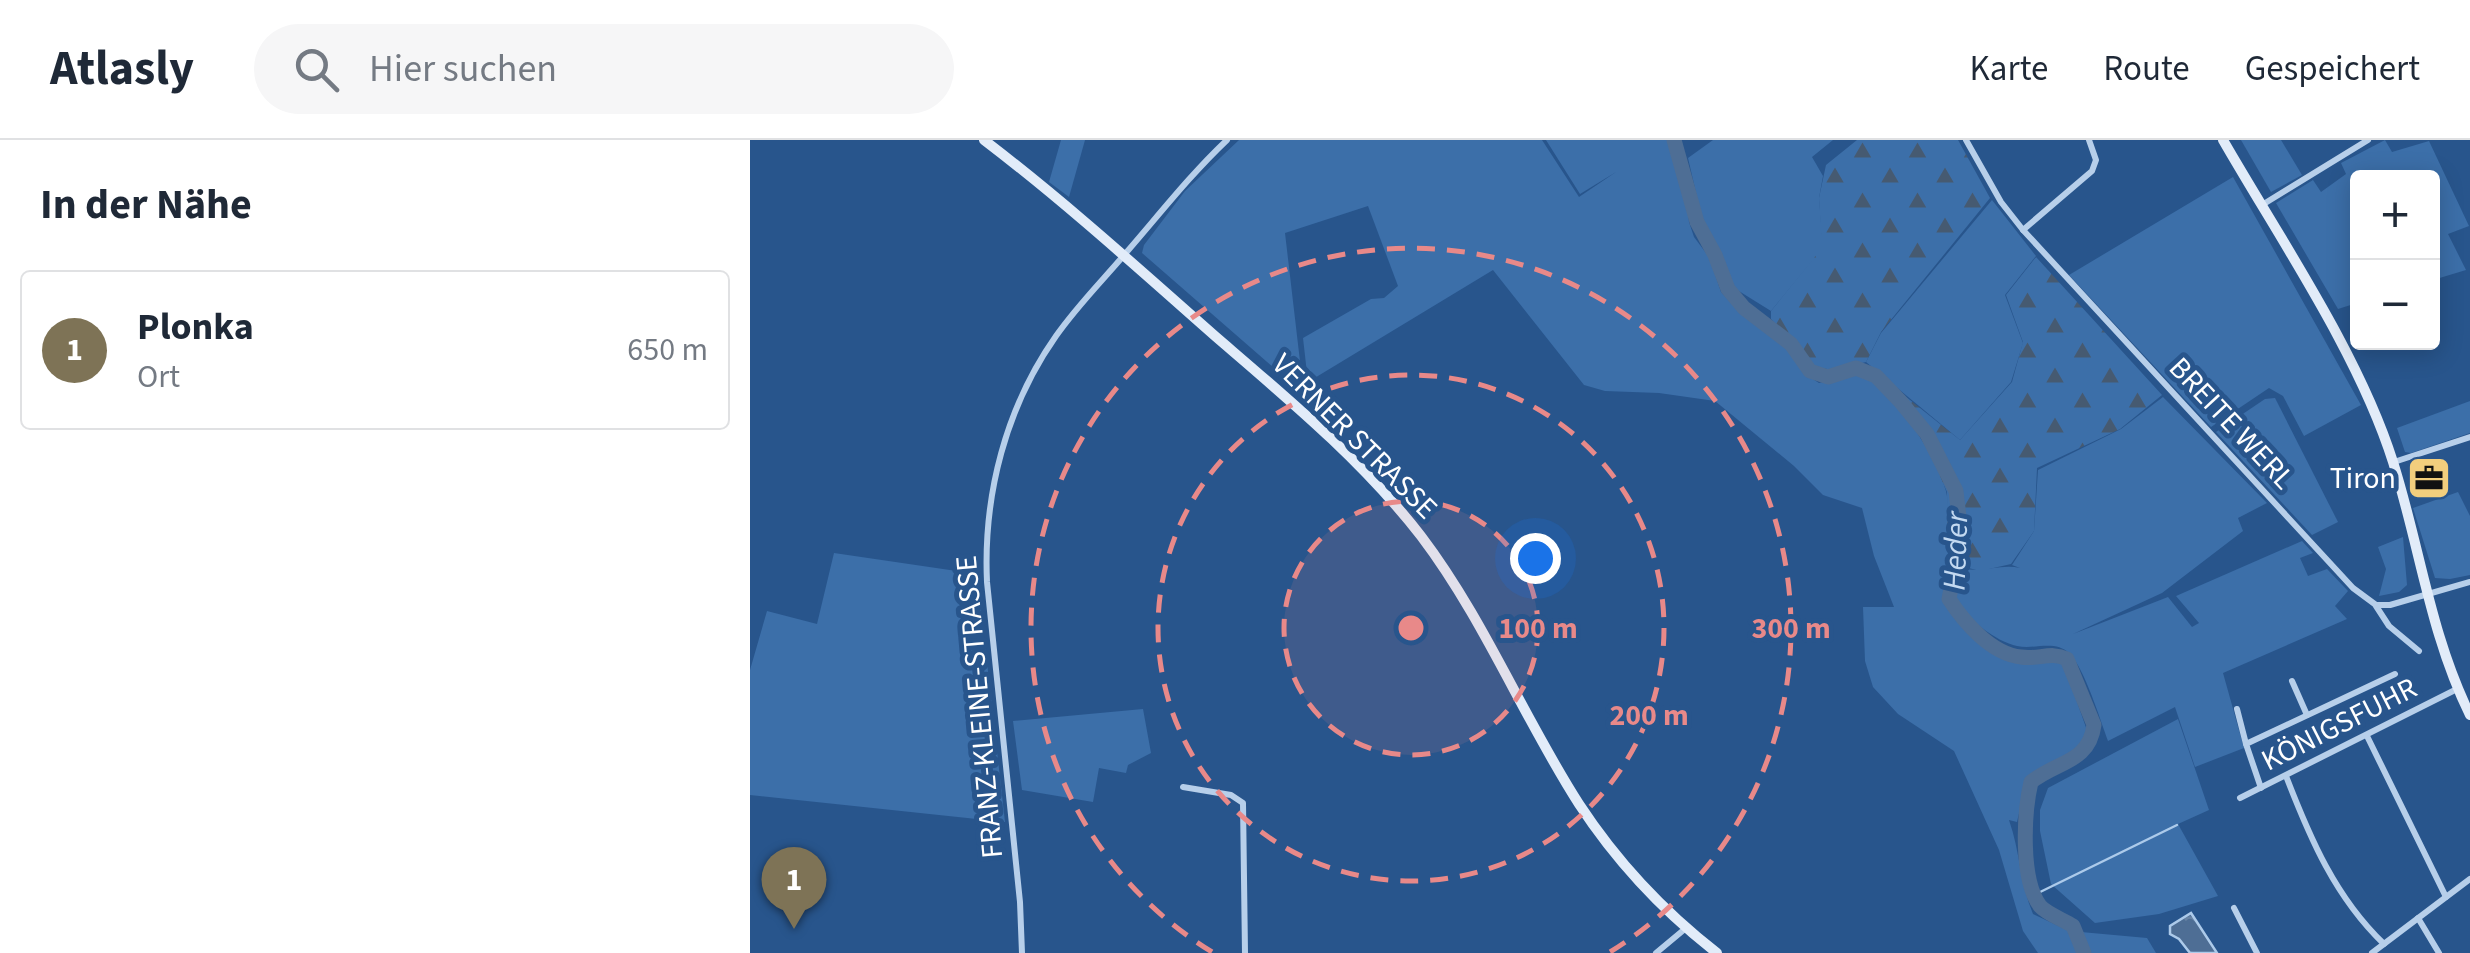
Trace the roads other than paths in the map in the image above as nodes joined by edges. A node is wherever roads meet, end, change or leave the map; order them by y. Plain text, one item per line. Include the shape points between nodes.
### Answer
1 (984, 140) edge
2 (1227, 140) edge
3 (1966, 140) edge
4 (2089, 140) edge
5 (2223, 140) edge
6 (2368, 140) edge
7 (2261, 206) junction
8 (2024, 230) junction
9 (1124, 256) junction
10 (2470, 437) edge
11 (2393, 462) junction
12 (2470, 582) edge
13 (2426, 594) junction
14 (2376, 605) junction
15 (2419, 651) dead end
16 (2394, 674) dead end
17 (2292, 681) dead end
18 (2457, 689) junction
19 (2237, 709) dead end
20 (2308, 715) junction
21 (2470, 715) edge
22 (2367, 736) junction
23 (2246, 744) junction
24 (2286, 776) junction
25 (1182, 787) dead end
26 (2261, 788) junction
27 (2240, 798) dead end
28 (2470, 879) edge
29 (2446, 897) junction
30 (2234, 908) dead end
31 (2418, 918) junction
32 (1686, 928) junction
33 (2384, 944) junction
34 (1022, 953) edge
35 (1246, 953) edge
36 (1656, 953) edge
37 (1718, 953) edge
38 (2256, 953) edge
39 (2372, 953) edge
40 (2439, 953) edge

1 - 9 main road, VERNER STRASSE
2 - 9 street, FRANZ-KLEINE-STRASSE
3 - 8 street, BREITE WERL
4 - 8 street via 2096,160 2092,171
5 - 7 main road
6 - 7 street
7 - 11 main road via 2357,375
8 - 14 street, BREITE WERL via 2353,588
9 - 32 main road, VERNER STRASSE via 1384,491 1463,598 1581,806 1648,894
9 - 34 street, FRANZ-KLEINE-STRASSE via 1058,333 1028,382 990,503 987,582
10 - 11 street
11 - 13 main road
12 - 13 street
13 - 14 street
13 - 18 main road
14 - 15 street, BREITE WERL
16 - 20 street
17 - 20 street
18 - 21 main road
18 - 22 street, KÖNIGSFUHR
19 - 23 street
20 - 23 street
22 - 24 street, KÖNIGSFUHR
22 - 29 street
23 - 26 street
24 - 26 street, KÖNIGSFUHR
24 - 33 street via 2338,891
25 - 35 street via 1243,804
26 - 27 street, KÖNIGSFUHR
28 - 29 street
29 - 31 street
30 - 38 street
31 - 33 street
31 - 40 street
32 - 36 street
32 - 37 main road, VERNER STRASSE
33 - 39 street

